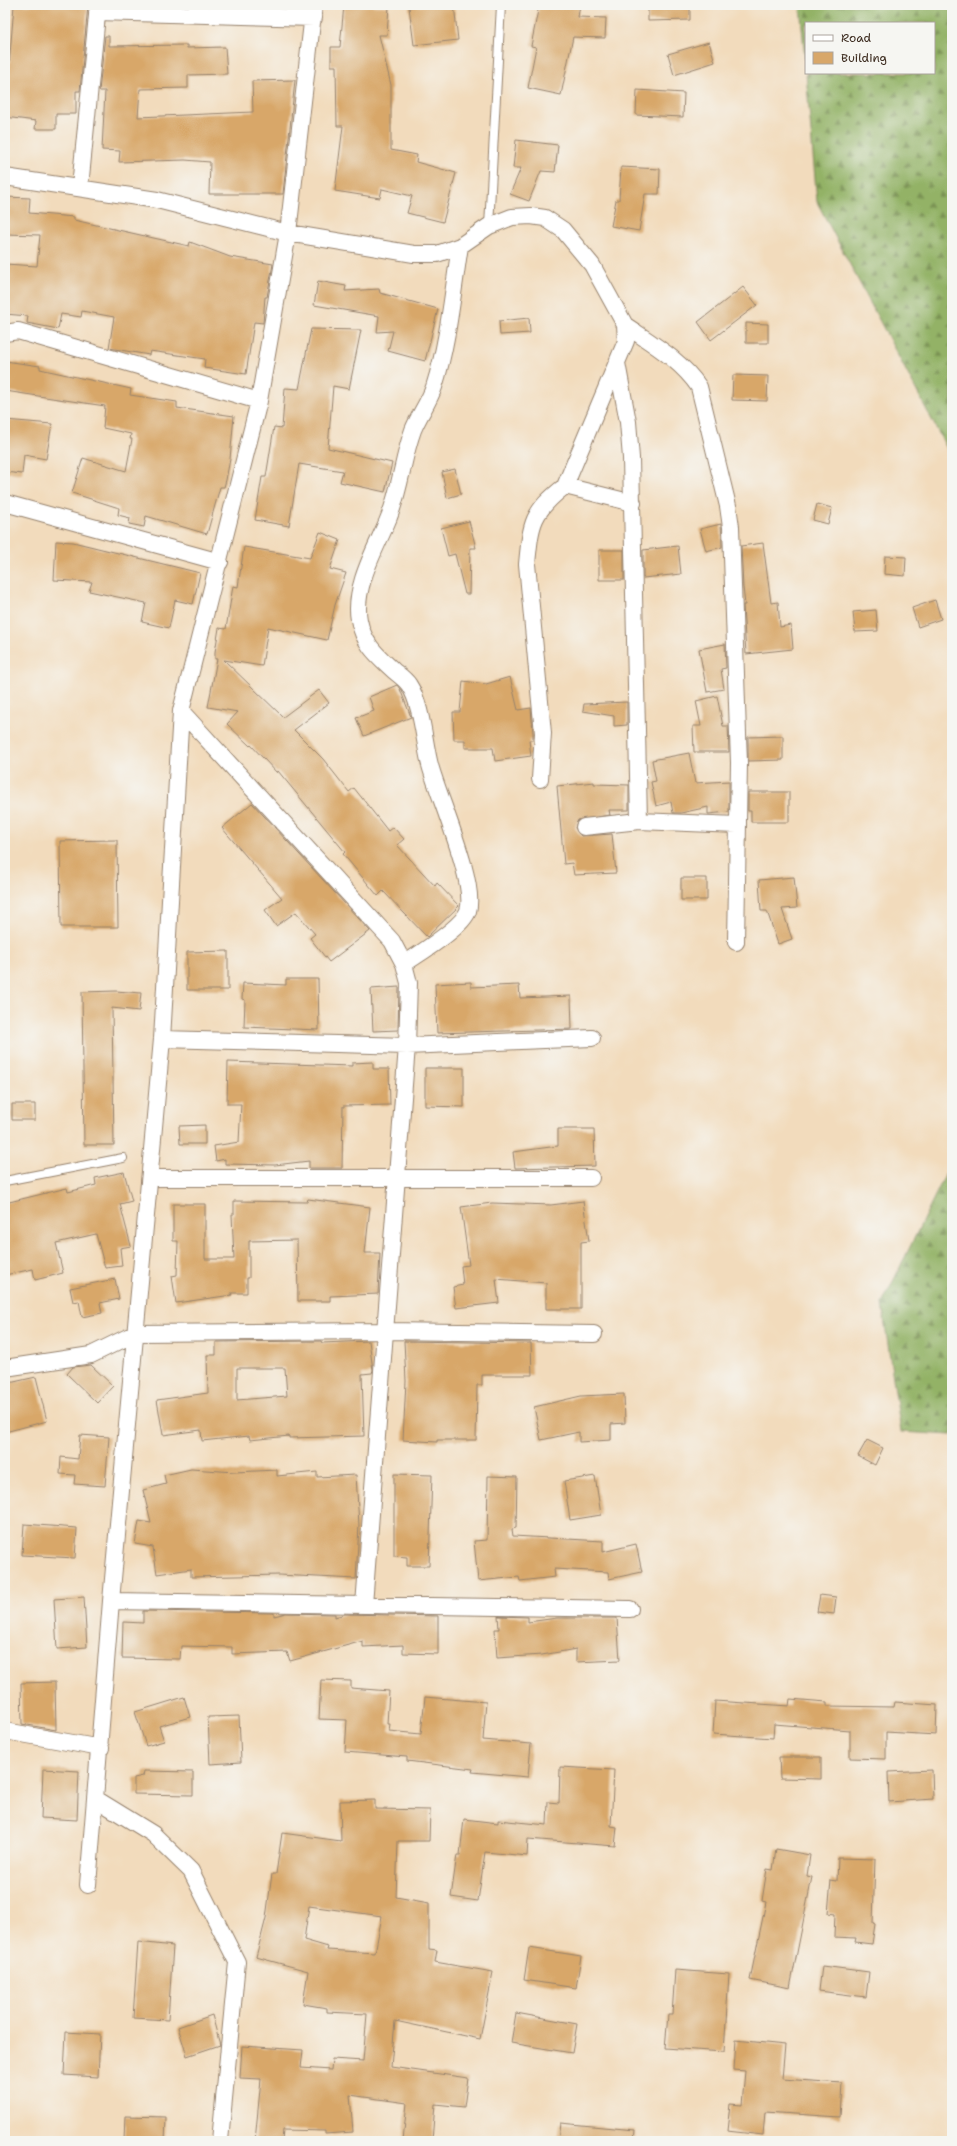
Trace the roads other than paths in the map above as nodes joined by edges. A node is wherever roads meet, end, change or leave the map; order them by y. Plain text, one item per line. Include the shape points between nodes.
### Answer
1 (501, 5) edge
2 (98, 8) edge
3 (314, 12) edge
4 (5, 177) edge
5 (80, 187) junction
6 (489, 226) junction
7 (288, 233) junction
8 (460, 246) junction
9 (625, 325) junction
10 (5, 333) edge
11 (617, 363) junction
12 (259, 400) junction
13 (565, 486) junction
14 (5, 503) edge
15 (633, 503) junction
16 (220, 562) junction
17 (181, 711) junction
18 (540, 780) dead end
19 (640, 821) junction
20 (737, 825) junction
21 (584, 827) dead end
22 (736, 942) dead end
23 (404, 964) junction
24 (592, 1038) dead end
25 (162, 1039) junction
26 (408, 1046) junction
27 (123, 1158) dead end
28 (150, 1178) junction
29 (396, 1178) junction
30 (591, 1178) dead end
31 (5, 1181) edge
32 (385, 1331) junction
33 (136, 1333) junction
34 (594, 1334) dead end
35 (5, 1368) edge
36 (111, 1601) junction
37 (364, 1605) junction
38 (630, 1609) dead end
39 (5, 1731) edge
40 (101, 1748) junction
41 (96, 1799) junction
42 (88, 1885) dead end
43 (220, 2141) edge

1 - 6 lane
2 - 3 street
2 - 5 street
3 - 7 street
4 - 5 street
5 - 7 street via 157,200
6 - 8 street
6 - 9 street via 512,217 531,216 545,218 563,230 592,265
7 - 8 street via 414,254 437,254
7 - 12 street
8 - 23 street via 434,387 413,430 396,498 367,567 360,599 359,619 367,645 409,684 417,703 431,768 451,826 467,886 469,909 464,919
9 - 11 street via 626,341
9 - 20 street via 678,362 699,387 728,506 731,527 739,763
10 - 12 street via 18,331
11 - 13 street
11 - 15 street via 628,422
12 - 16 street
13 - 15 street
13 - 18 street via 546,501 537,514 530,536 527,564 542,733
14 - 16 street
15 - 19 street
16 - 17 street
17 - 23 street via 392,941
17 - 25 street
19 - 20 street
19 - 21 street
20 - 22 street
23 - 26 street via 409,983
24 - 26 street
25 - 26 street
25 - 28 street
26 - 29 street
27 - 31 lane
28 - 29 street
28 - 33 street
29 - 30 street
29 - 32 street
32 - 33 street
32 - 34 street
32 - 37 street
33 - 35 street via 91,1355
33 - 36 street
36 - 37 street
36 - 40 street
37 - 38 street
39 - 40 street
40 - 41 street
41 - 42 street
41 - 43 street via 153,1834 191,1871 237,1962

